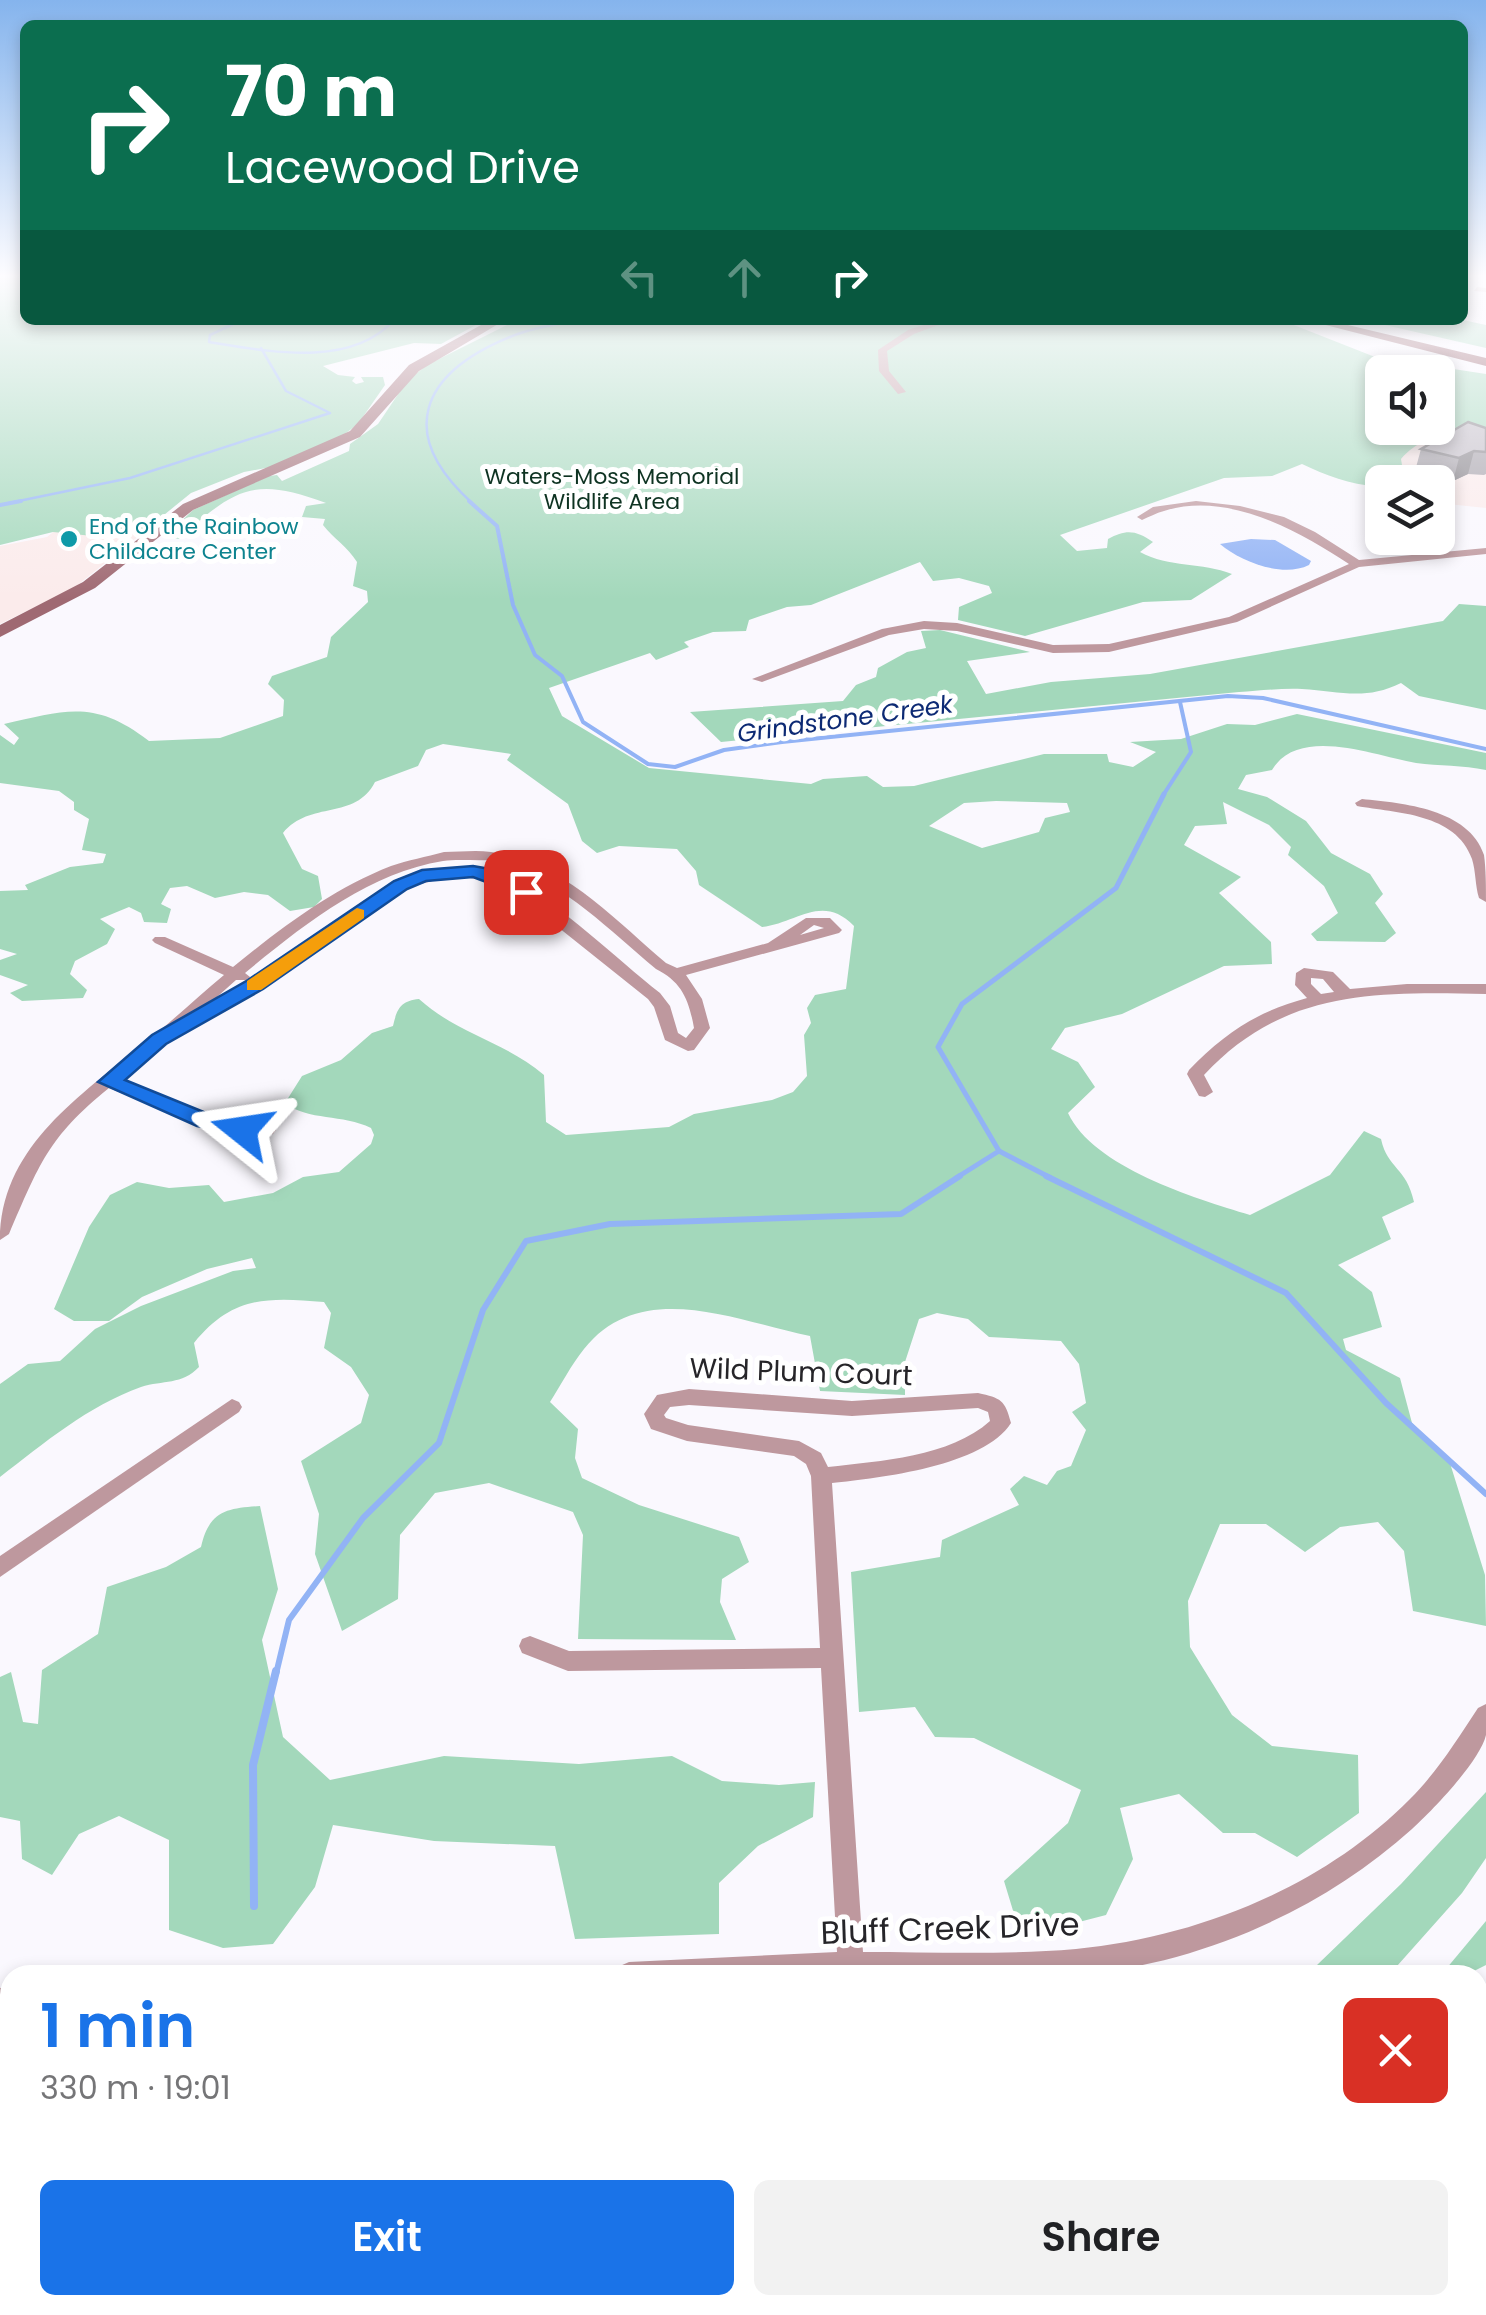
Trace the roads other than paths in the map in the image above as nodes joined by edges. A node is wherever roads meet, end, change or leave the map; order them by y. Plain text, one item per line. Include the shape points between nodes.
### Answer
1 (401, 383) edge
2 (894, 383) edge
3 (901, 392) dead end
4 (1142, 517) dead end
5 (1486, 551) edge
6 (1357, 564) junction
7 (0, 632) edge
8 (758, 679) dead end
9 (1362, 803) dead end
10 (1486, 898) edge
11 (160, 940) dead end
12 (776, 943) dead end
13 (661, 966) junction
14 (678, 972) junction
15 (232, 973) junction
16 (633, 980) junction
17 (256, 984) junction
18 (1486, 988) edge
19 (1346, 995) junction
20 (1318, 1000) junction
21 (159, 1040) junction
22 (109, 1082) junction
23 (1205, 1092) dead end
24 (267, 1130) dead end
25 (6, 1205) edge
26 (0, 1234) edge
27 (232, 1408) dead end
28 (822, 1476) junction
29 (0, 1568) edge
30 (530, 1646) dead end
31 (829, 1658) junction
32 (1486, 1715) edge
33 (851, 1965) joint

1 - 7 main road via 355,434 188,507 88,585
2 - 3 street
4 - 6 street via 1190,505 1266,514
5 - 6 street
6 - 8 street via 1233,620 1108,648 1053,650 924,625 886,632
9 - 10 street via 1412,810 1464,837 1479,859
11 - 15 street
12 - 14 street
13 - 14 street
13 - 15 street via 541,872 495,856 452,855 380,874
13 - 16 street
14 - 16 street via 698,1004 702,1028 688,1046 670,1036 662,1006
15 - 17 street
15 - 21 street
16 - 17 street via 526,892 473,872 422,876 400,885
17 - 21 street
18 - 19 street
19 - 20 street
19 - 20 street via 1328,976 1304,973 1300,978
20 - 23 street via 1272,1012 1231,1035 1196,1074
21 - 22 street
22 - 24 street via 205,1120
22 - 25 street via 51,1132
25 - 26 street
27 - 29 street
28 - 28 street, Wild Plum Court via 912,1463 997,1429 1000,1416 980,1400 886,1409 688,1397 664,1400 654,1414 658,1423 687,1434 800,1449
28 - 31 street
30 - 31 street via 568,1660
31 - 33 street
32 - 33 street, Bluff Creek Drive via 1440,1784 1346,1867 1196,1938 1113,1957 1034,1965

